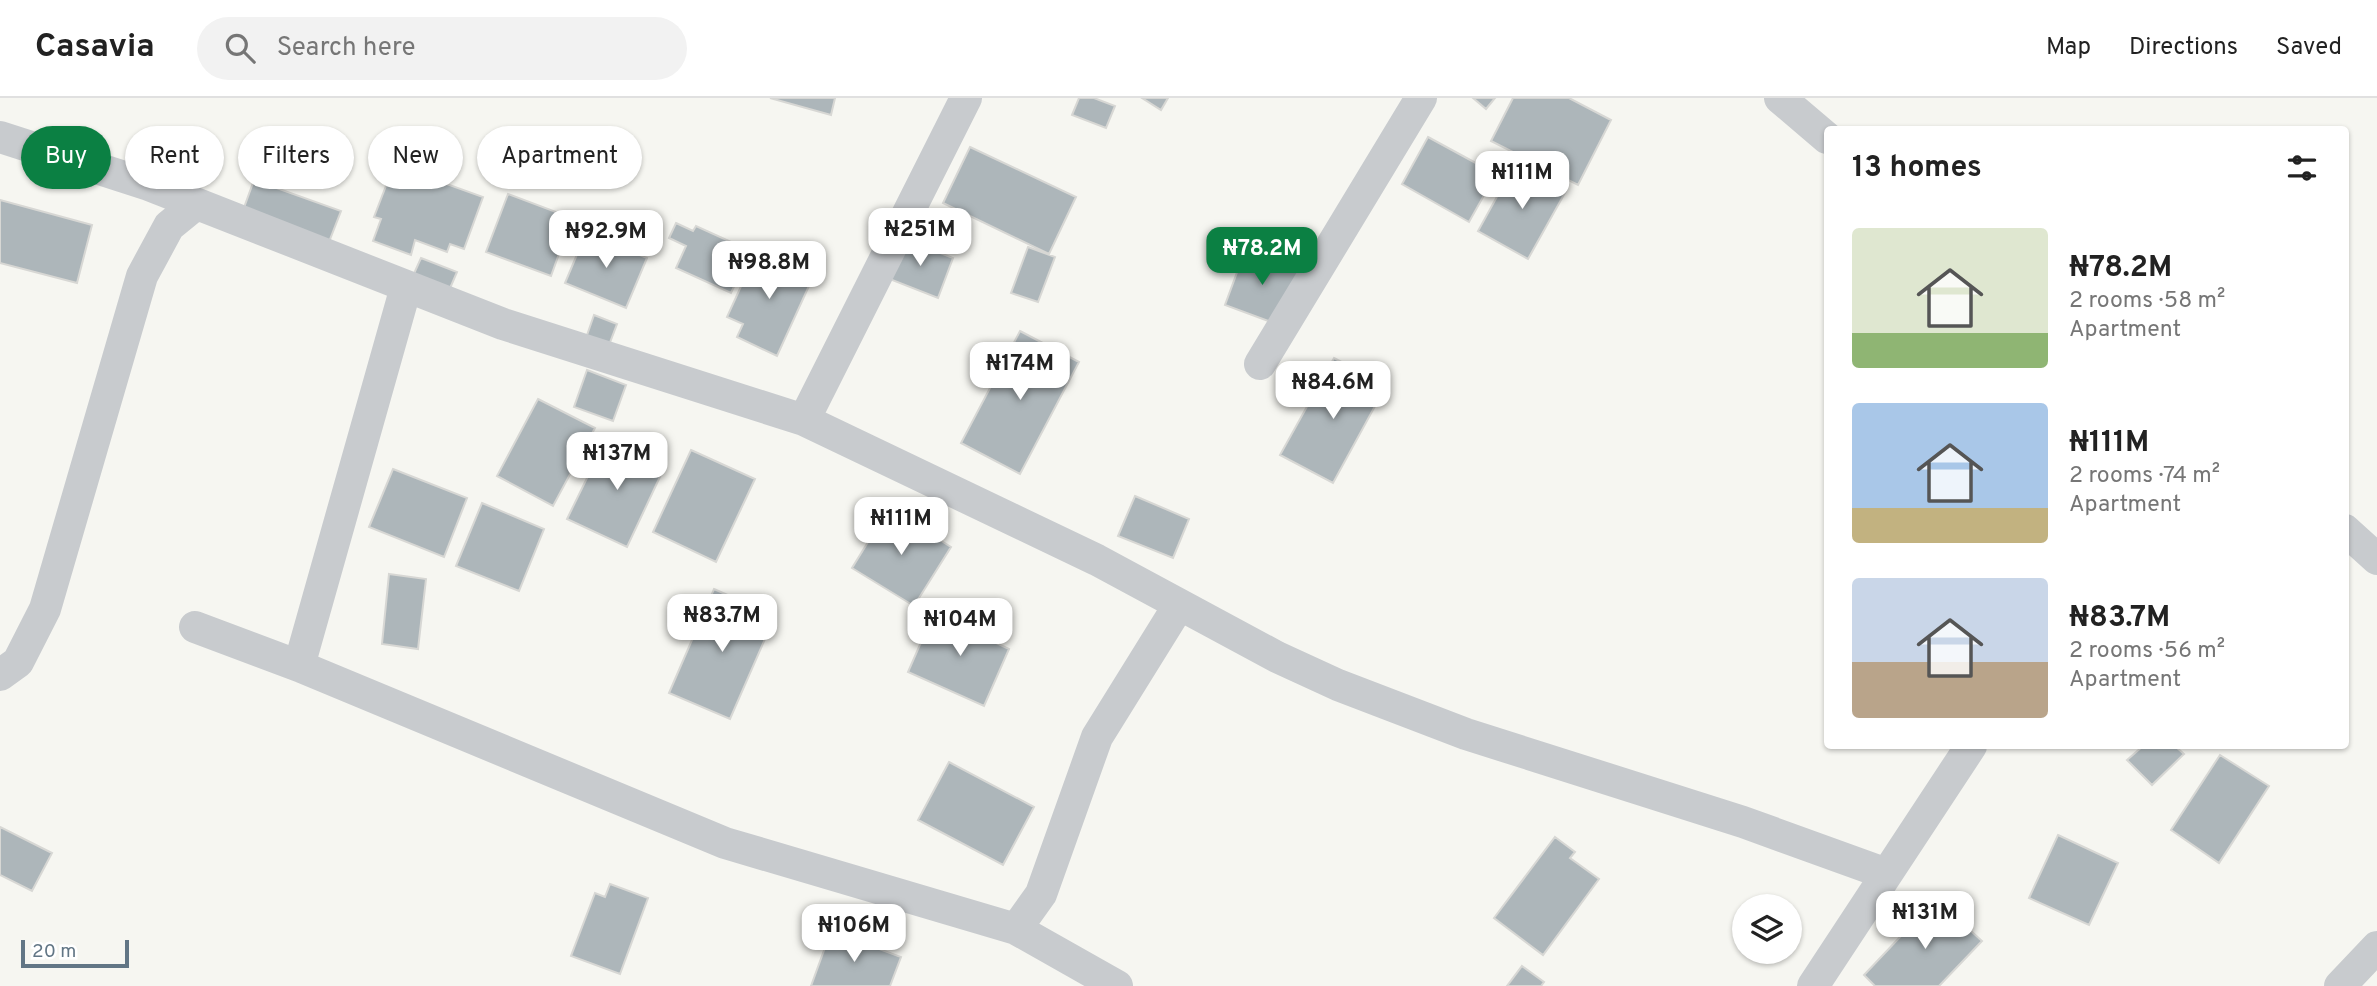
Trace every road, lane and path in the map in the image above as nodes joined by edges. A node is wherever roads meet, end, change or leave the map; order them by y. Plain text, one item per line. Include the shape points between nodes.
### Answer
1 (966, 98) edge
2 (1421, 98) edge
3 (1780, 98) edge
4 (1824, 135) edge
5 (0, 136) edge
6 (196, 204) junction
7 (406, 287) junction
8 (1260, 364) dead end
9 (804, 420) junction
10 (2349, 534) edge
11 (2377, 559) edge
12 (1179, 605) junction
13 (195, 627) dead end
14 (299, 666) junction
15 (0, 675) edge
16 (1969, 749) edge
17 (1884, 873) junction
18 (1016, 929) junction
19 (2377, 947) edge
20 (1117, 986) edge
21 (1813, 986) edge
22 (2340, 986) edge

1 - 9 street
2 - 8 street
3 - 4 street
5 - 6 street
6 - 7 street
6 - 15 street via 169,226 142,276 45,609 18,662
7 - 9 street via 503,324
7 - 14 street
9 - 12 street via 1097,560
10 - 11 street
12 - 17 street via 1338,685 1466,734 1743,822
12 - 18 street via 1097,737 1041,894
13 - 14 street
14 - 18 street via 725,843
16 - 17 street
17 - 21 street
18 - 20 street
19 - 22 street

